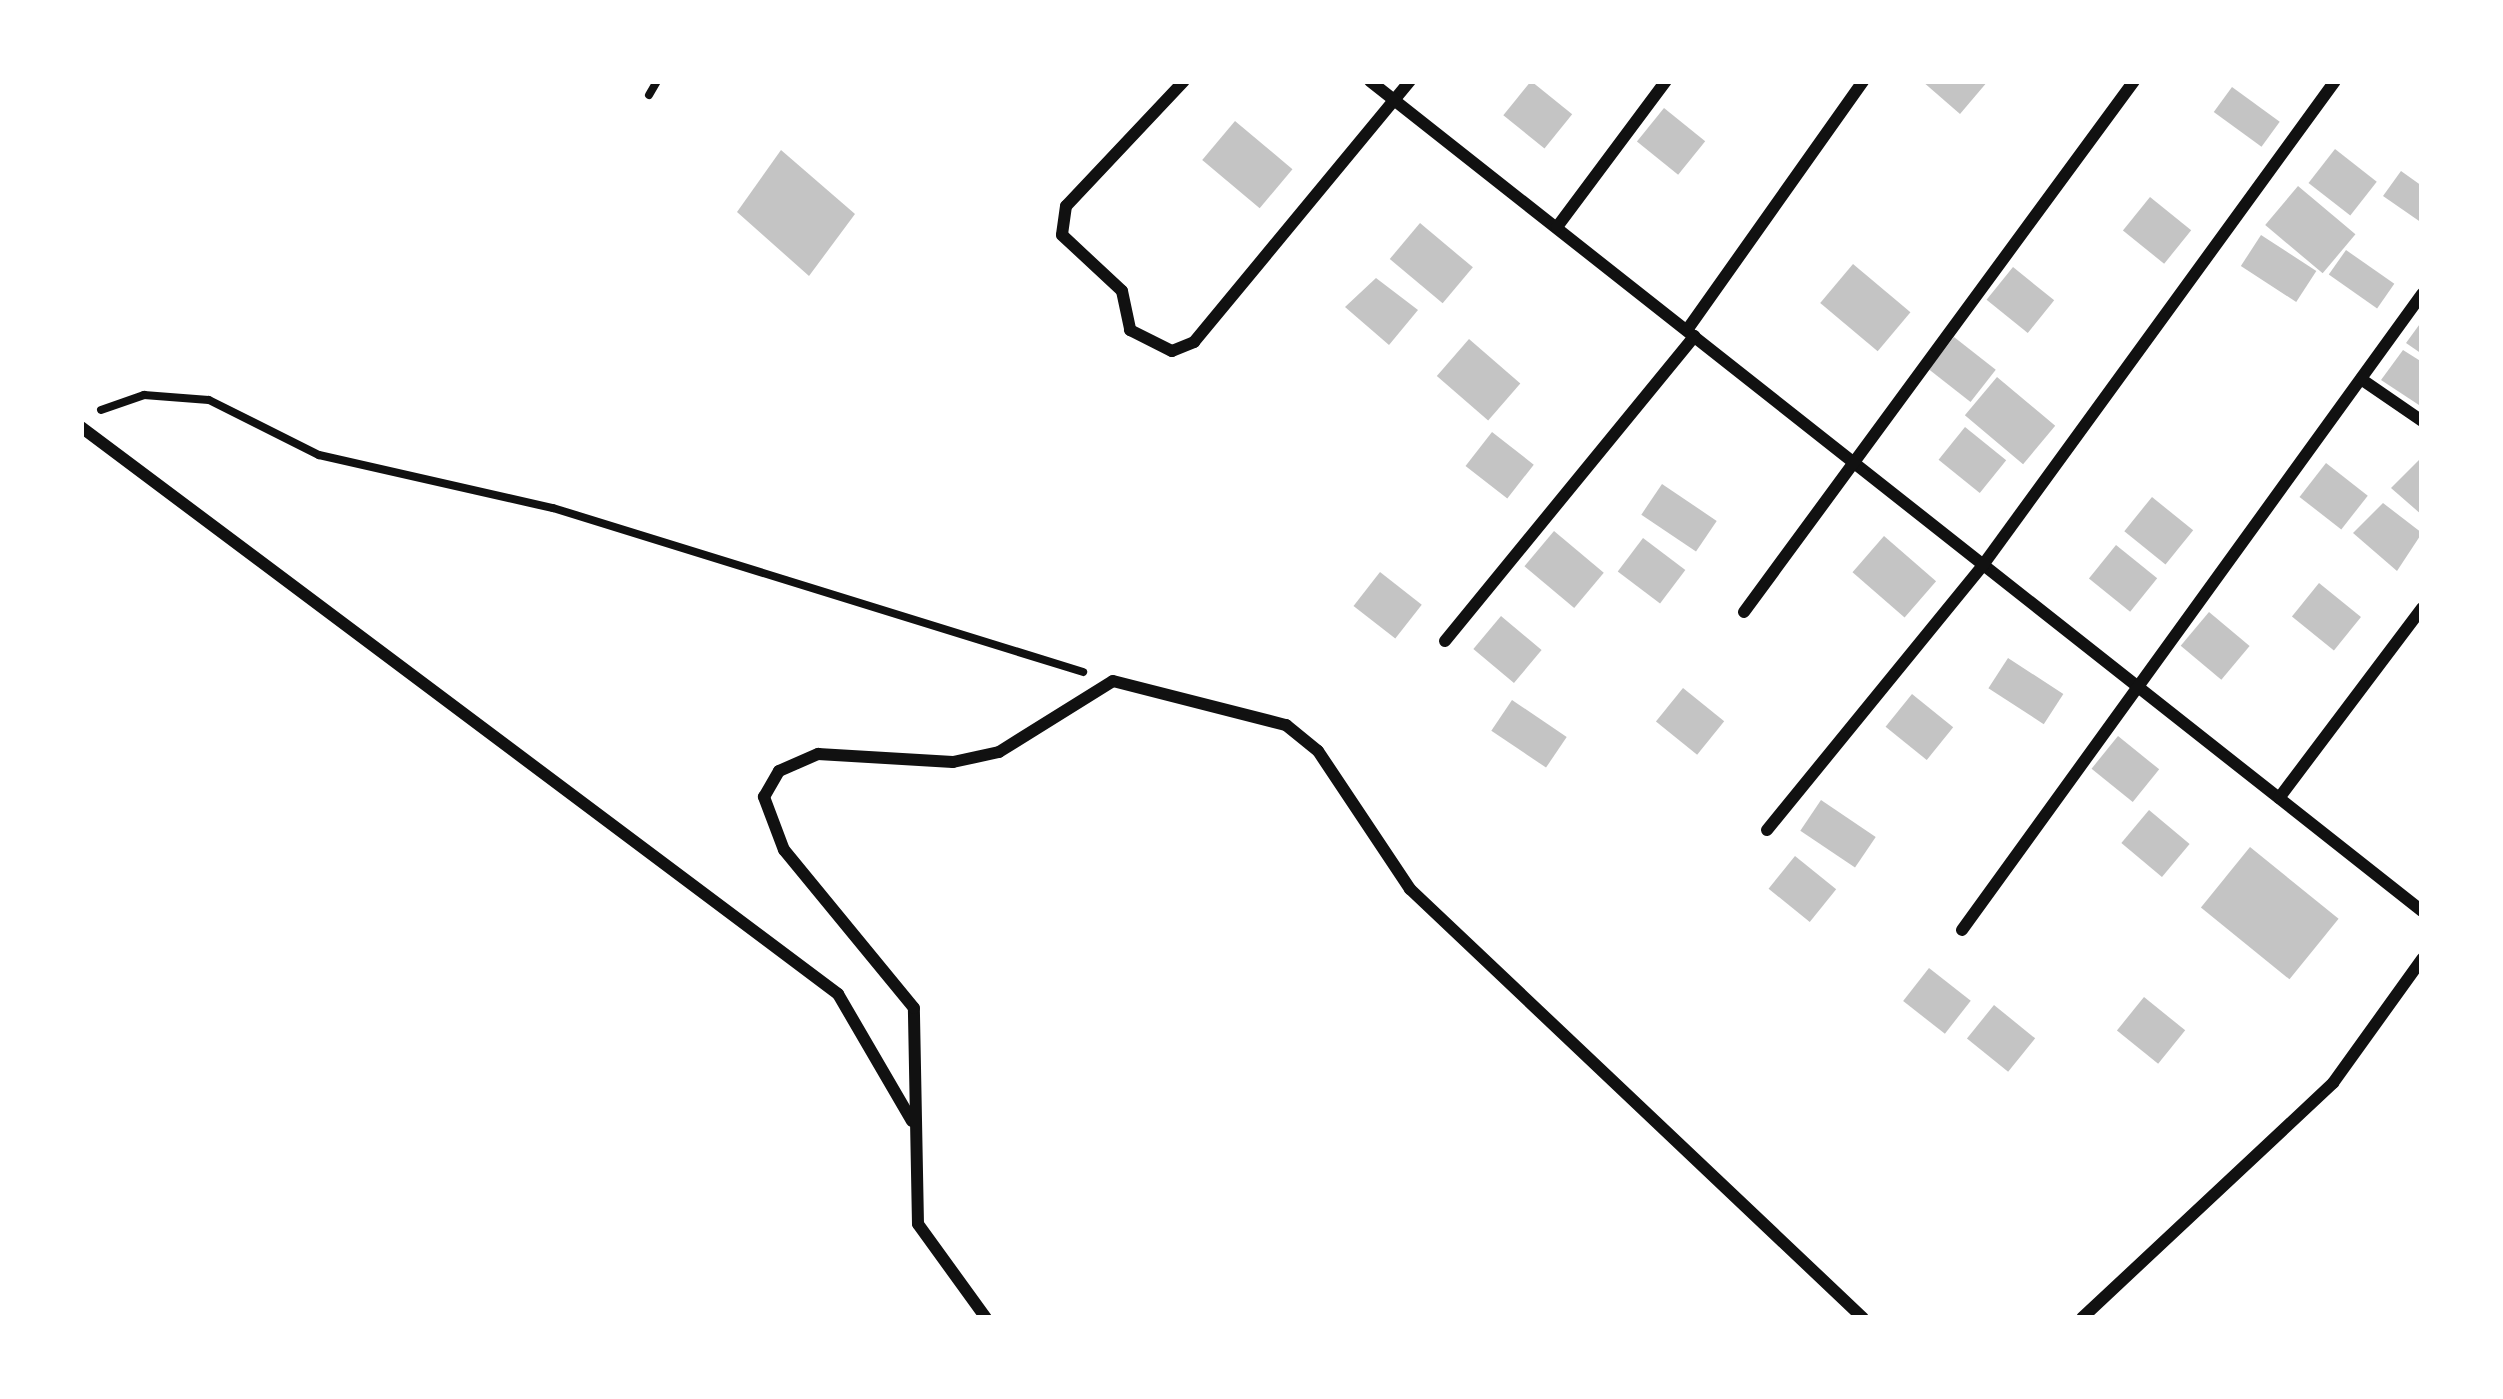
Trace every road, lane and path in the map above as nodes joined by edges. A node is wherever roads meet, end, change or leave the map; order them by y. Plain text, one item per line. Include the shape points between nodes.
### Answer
1 (657, 81) edge
2 (1184, 81) edge
3 (1370, 81) edge
4 (1410, 81) edge
5 (1666, 81) edge
6 (1863, 81) edge
7 (2134, 81) edge
8 (2335, 81) edge
9 (649, 95) dead end
10 (1396, 100) junction
11 (1557, 227) junction
12 (2422, 294) edge
13 (1691, 333) junction
14 (2360, 380) junction
15 (2422, 421) edge
16 (81, 425) edge
17 (1855, 462) junction
18 (1983, 565) junction
19 (2422, 608) edge
20 (1744, 612) dead end
21 (1445, 641) dead end
22 (1113, 681) junction
23 (2138, 687) junction
24 (2279, 798) junction
25 (1767, 830) dead end
26 (2422, 911) edge
27 (1962, 930) dead end
28 (2422, 959) edge
29 (913, 1122) junction
30 (986, 1318) edge
31 (1863, 1318) edge
32 (2082, 1318) edge

1 - 9 path
2 - 10 street via 1066,206 1062,235 1122,291 1130,330 1172,351 1194,342
3 - 10 street
4 - 10 street
5 - 11 street
6 - 13 street
7 - 17 street
8 - 18 street
10 - 11 street
11 - 13 street
12 - 14 street
13 - 17 street
13 - 21 street
14 - 15 street
14 - 23 street
16 - 22 path via 144,395 209,400 319,455 553,508
16 - 29 street via 838,994
17 - 18 street
17 - 20 street
18 - 23 street
18 - 25 street
19 - 24 street
22 - 29 street via 999,752 953,762 818,754 779,771 764,797 784,850 914,1008
22 - 31 street via 1286,725 1318,751 1410,889
23 - 24 street
23 - 27 street
24 - 26 street
28 - 32 street via 2333,1083
29 - 30 street via 918,1224

